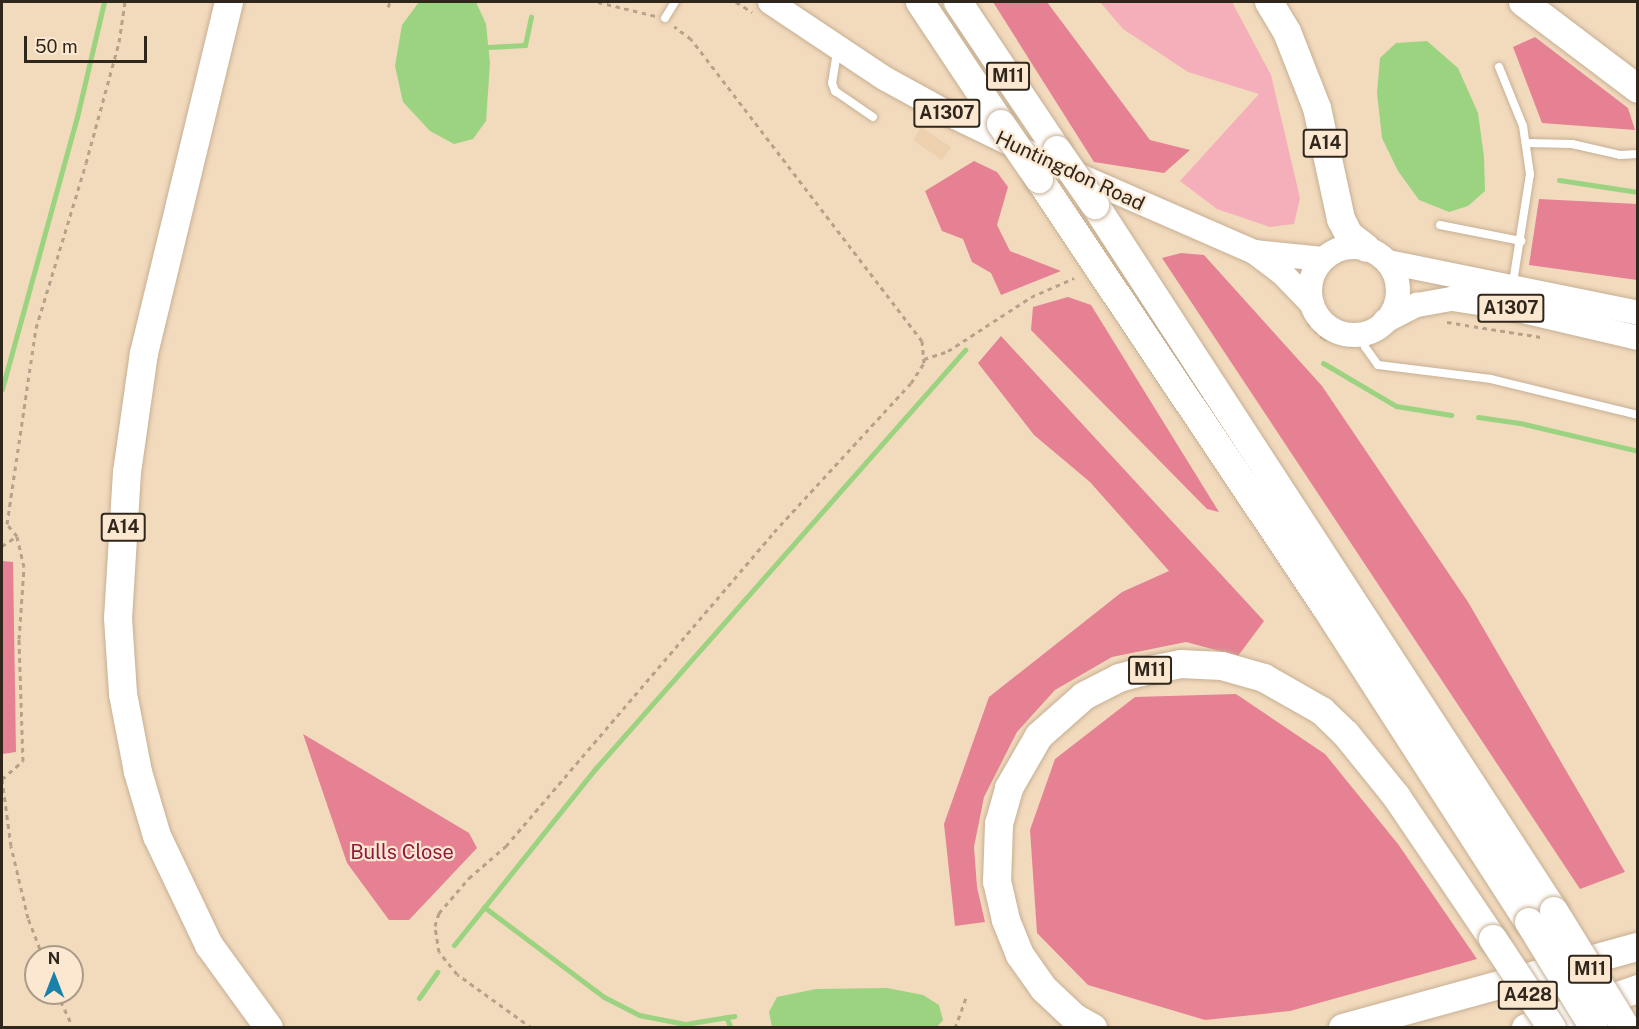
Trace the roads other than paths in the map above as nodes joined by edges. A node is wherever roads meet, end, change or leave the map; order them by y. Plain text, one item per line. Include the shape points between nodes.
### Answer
1 (229, 2) edge
2 (675, 2) edge
3 (770, 2) edge
4 (920, 2) edge
5 (958, 2) edge
6 (1269, 2) edge
7 (1523, 2) edge
8 (665, 18) road end
9 (838, 48) junction
10 (1499, 67) dead end
11 (1638, 89) edge
12 (873, 117) dead end
13 (1526, 143) junction
14 (1638, 154) edge
15 (1440, 225) dead end
16 (1521, 241) junction
17 (1254, 252) junction
18 (1377, 255) junction
19 (1323, 259) junction
20 (1513, 287) junction
21 (1312, 304) junction
22 (1638, 313) edge
23 (1385, 321) junction
24 (1363, 334) junction
25 (1638, 338) edge
26 (1638, 415) edge
27 (1542, 916) junction
28 (1638, 947) edge
29 (1638, 959) edge
30 (1638, 989) edge
31 (1638, 1008) edge
32 (1638, 1024) edge
33 (269, 1028) edge
34 (1093, 1028) edge
35 (1343, 1028) edge
36 (1418, 1028) edge
37 (1526, 1028) edge
38 (1552, 1028) edge
39 (1592, 1028) edge
40 (1628, 1028) edge

1 - 33 highway, A14 via 144,353 127,472 118,618 123,694 138,772 157,836 209,945
2 - 8 lane
3 - 9 main road, Huntingdon Road / A1307
4 - 27 highway, M11, bridge via 1325,606
5 - 27 highway, M11, bridge via 1095,205
6 - 18 highway, A14 via 1287,32 1317,108 1341,219 1349,235
7 - 11 highway
9 - 12 lane via 832,83 846,100
9 - 17 main road, Huntingdon Road / A1307 via 955,117 1047,162
10 - 13 lane
13 - 14 lane via 1572,144 1620,155
13 - 16 lane via 1530,179
15 - 16 lane
16 - 20 lane
17 - 19 main road, Huntingdon Road / A1307
17 - 21 main road, Huntingdon Road / A1307 via 1281,272
18 - 19 main road via 1343,248
18 - 20 main road, A1307
18 - 23 main road via 1398,290 1395,305
19 - 21 main road via 1311,281
20 - 22 main road, A1307
21 - 24 main road via 1330,328
23 - 24 main road
23 - 25 main road, A1307 via 1417,305 1452,299 1506,307
24 - 26 lane via 1365,347 1378,365 1491,379
27 - 39 highway, M11, bridge
27 - 40 highway, M11, bridge
28 - 35 highway, M11
29 - 36 highway, A428
30 - 37 highway
31 - 39 highway
32 - 40 highway
34 - 38 highway, M11, bridge via 1044,989 1020,955 997,882 999,825 1016,772 1039,736 1084,696 1119,678 1181,664 1222,666 1264,678 1322,711 1346,734 1396,796

